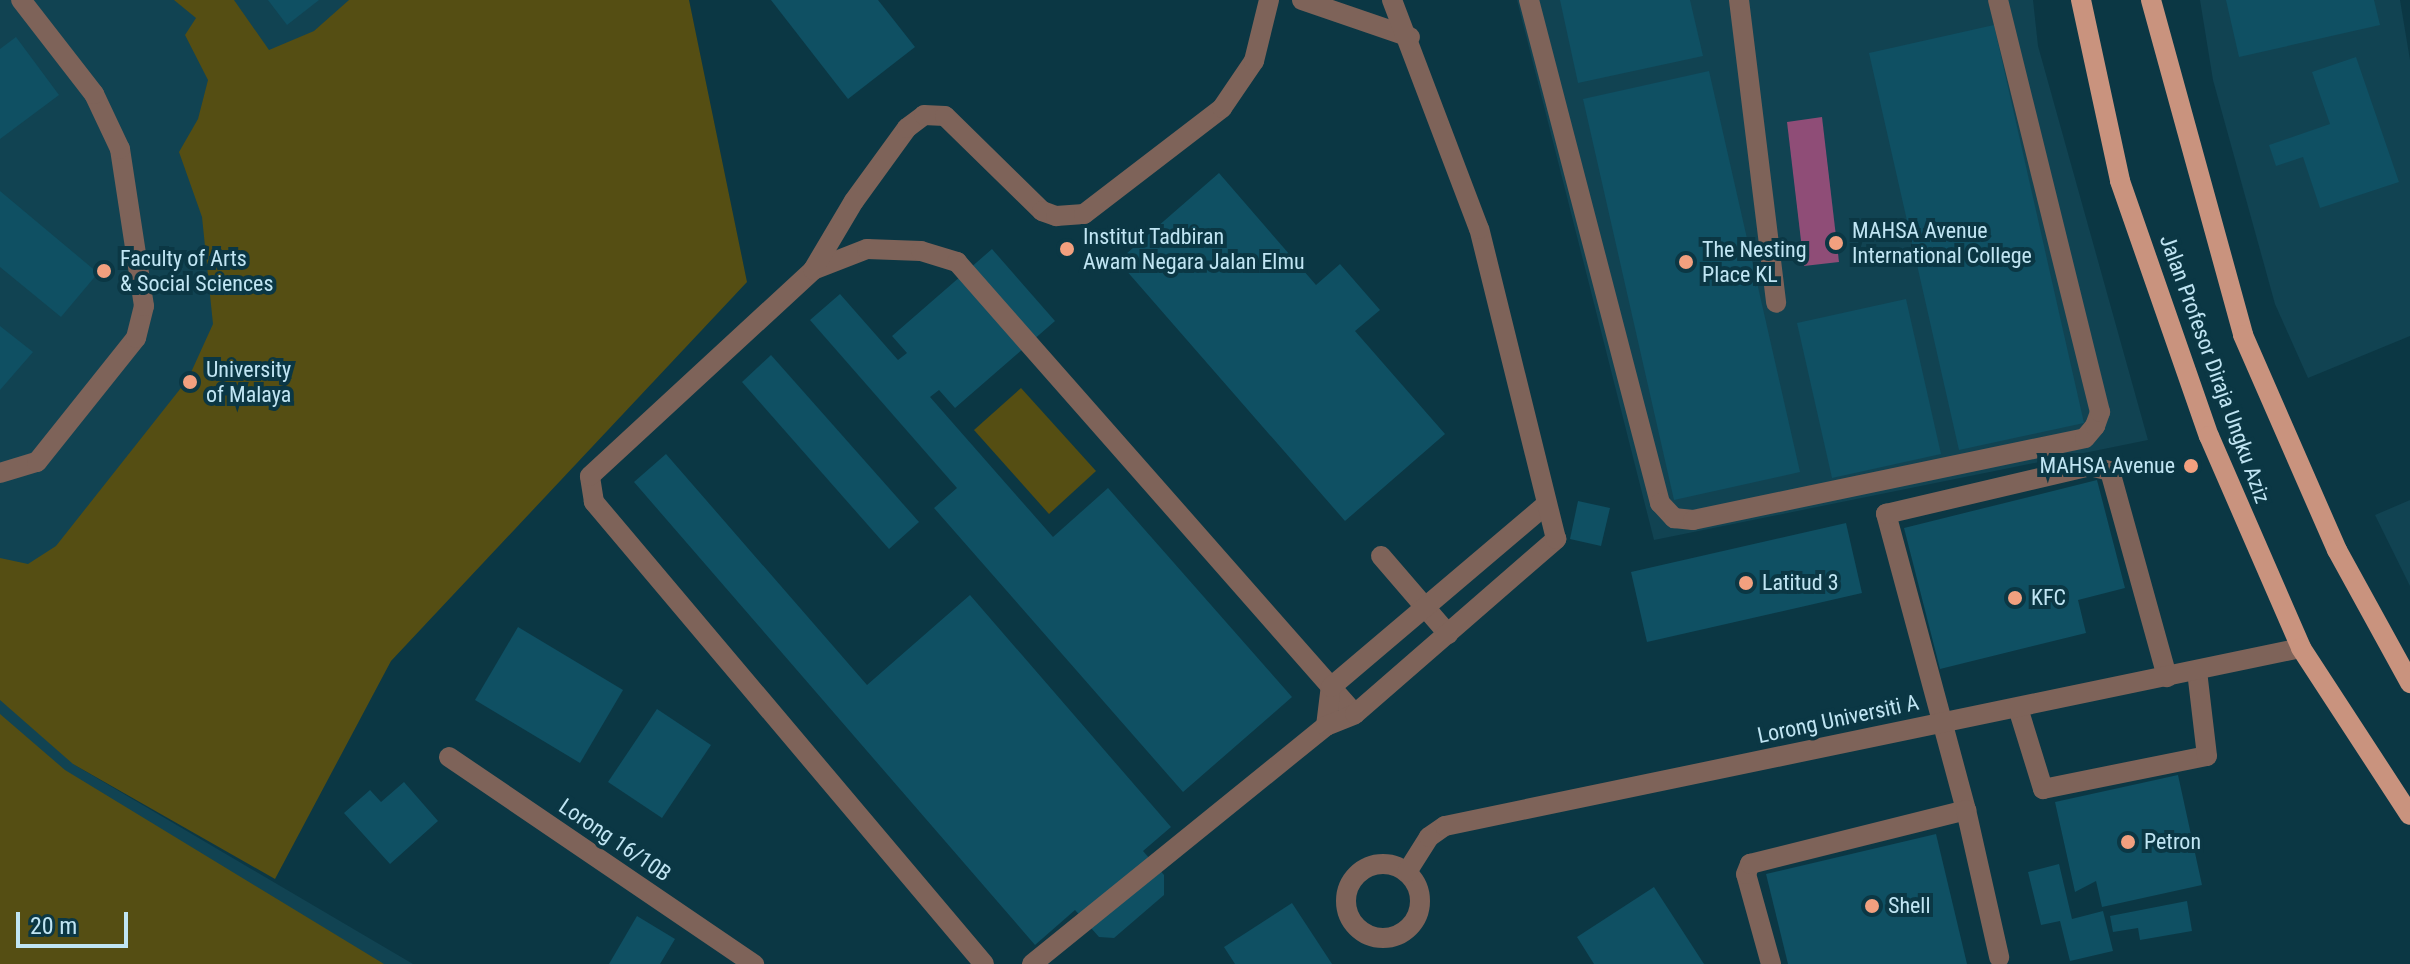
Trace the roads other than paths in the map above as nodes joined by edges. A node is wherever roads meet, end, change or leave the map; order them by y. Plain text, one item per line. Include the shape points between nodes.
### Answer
1 (21, 0) edge
2 (1269, 0) edge
3 (1302, 0) edge
4 (1392, 0) edge
5 (1529, 0) edge
6 (1739, 0) edge
7 (1998, 0) edge
8 (2081, 0) edge
9 (2151, 0) edge
10 (1410, 37) junction
11 (813, 270) junction
12 (1776, 303) dead end
13 (0, 473) edge
14 (1547, 504) junction
15 (1381, 556) dead end
16 (1425, 608) junction
17 (1448, 634) junction
18 (2301, 648) junction
19 (2197, 671) junction
20 (2167, 677) junction
21 (2410, 683) edge
22 (1331, 687) junction
23 (2018, 708) junction
24 (1355, 714) junction
25 (1941, 721) junction
26 (1326, 726) junction
27 (449, 757) dead end
28 (1966, 810) junction
29 (2410, 815) edge
30 (1407, 872) dead end
31 (1999, 957) dead end
32 (754, 964) edge
33 (984, 964) edge
34 (1032, 964) edge
35 (1771, 964) edge

1 - 13 street via 94,94 120,149 144,306 136,338 37,462
2 - 11 street via 1254,61 1222,108 1097,207 1070,217 1042,211 945,116 924,115 907,128 854,201
3 - 10 street
4 - 10 street
5 - 7 street via 1660,503 1674,518 1693,520 2085,438 2095,426 2100,412
6 - 12 street
8 - 18 main road, Jalan Profesor Diraja Ungku Aziz via 2120,181 2209,436
9 - 21 main road, Jalan Profesor Diraja Ungku Aziz via 2243,335 2337,550
10 - 14 street via 1479,229
11 - 22 street via 867,249 921,251 957,262
11 - 33 street via 598,463 588,488
14 - 16 street
14 - 17 street via 1556,539
15 - 16 street
16 - 17 street
16 - 22 street
17 - 24 street
18 - 19 street, Lorong Universiti A
18 - 29 main road, Jalan Profesor Diraja Ungku Aziz
19 - 20 street, Lorong Universiti A
19 - 23 street via 2207,756 2043,789
20 - 23 street, Lorong Universiti A
20 - 25 street via 2110,471 2090,466 1886,514
22 - 24 street
22 - 26 street
23 - 25 street, Lorong Universiti A
24 - 26 street
25 - 28 street
25 - 30 street, Lorong Universiti A via 1445,826 1429,837
26 - 34 street
27 - 32 street, Lorong 16/10B
28 - 31 street
28 - 35 street via 1750,864 1746,874

